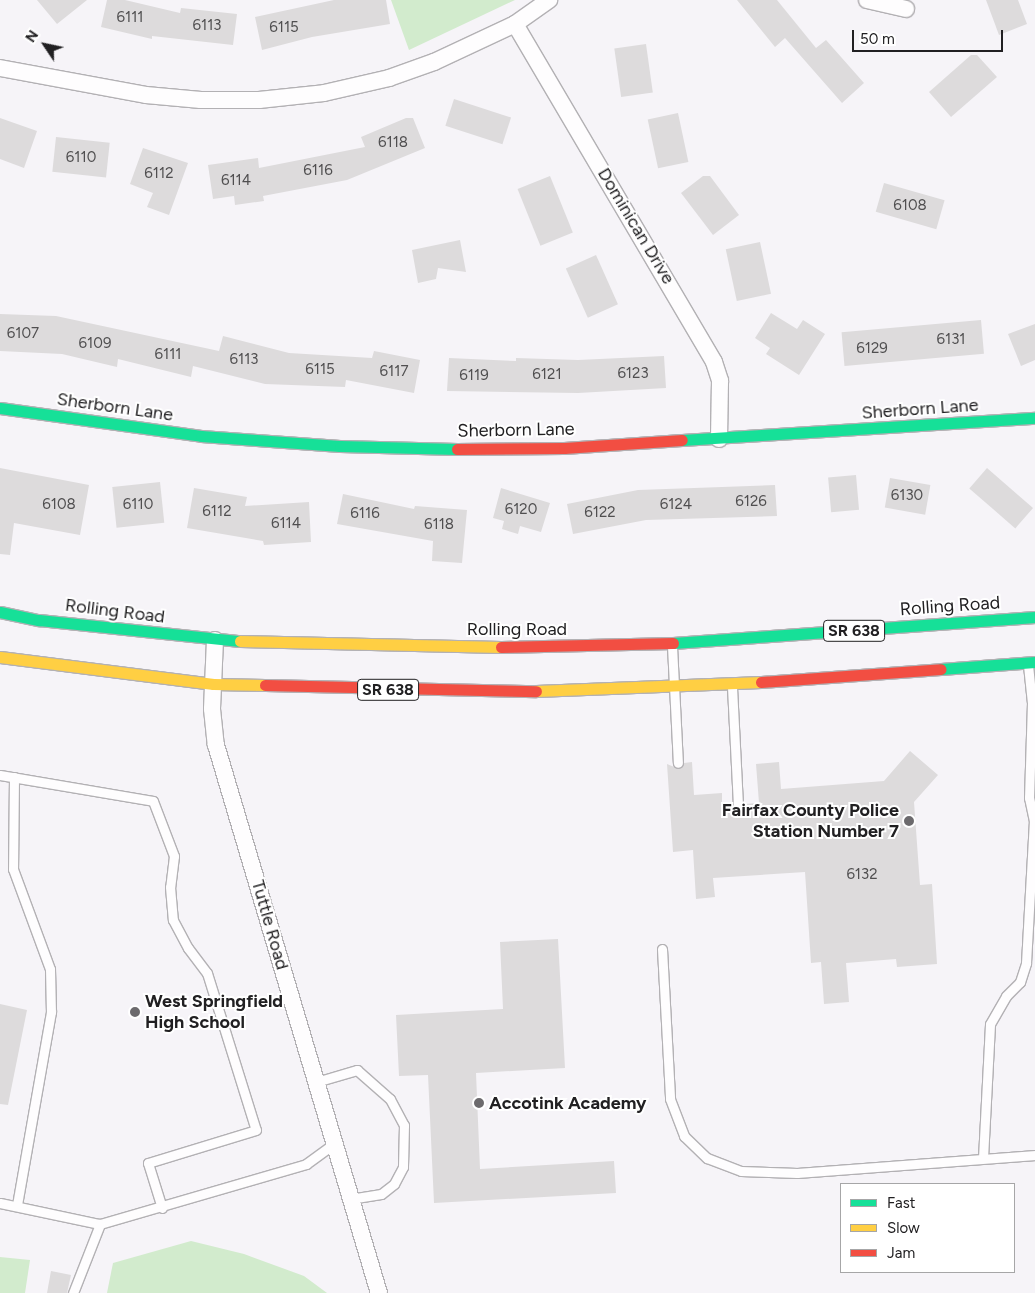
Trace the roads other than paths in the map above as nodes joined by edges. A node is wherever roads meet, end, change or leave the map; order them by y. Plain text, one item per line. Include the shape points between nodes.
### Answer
1 (549, 0) edge
2 (867, 0) edge
3 (906, 8) dead end
4 (515, 24) junction
5 (0, 68) edge
6 (0, 408) edge
7 (1035, 418) edge
8 (719, 440) junction
9 (0, 612) edge
10 (1035, 617) edge
11 (215, 640) junction
12 (672, 643) junction
13 (0, 657) edge
14 (1031, 662) edge
15 (213, 684) junction
16 (731, 684) junction
17 (674, 687) junction
18 (678, 763) dead end
19 (0, 775) edge
20 (14, 777) junction
21 (738, 804) dead end
22 (662, 949) dead end
23 (316, 1082) junction
24 (334, 1144) junction
25 (1035, 1155) edge
26 (983, 1158) junction
27 (351, 1199) junction
28 (0, 1203) edge
29 (17, 1205) junction
30 (162, 1208) junction
31 (100, 1224) junction
32 (73, 1293) edge
33 (379, 1293) edge

1 - 4 street
2 - 3 street
4 - 5 street via 462,51 389,78 324,93 259,100 201,100 146,95
4 - 8 street, Dominican Drive via 714,362 720,381
6 - 8 main road, Sherborn Lane via 127,428 340,446 564,448
7 - 8 main road, Sherborn Lane
9 - 11 main road, Rolling Road / SR 638 via 39,620
10 - 12 main road, Rolling Road / SR 638
11 - 12 main road, Rolling Road / SR 638 via 568,647
11 - 15 street, Tuttle Road
12 - 17 lane
13 - 15 main road, SR 638
14 - 16 main road, SR 638
14 - 26 lane via 1029,798 1034,821 1026,963 1020,982 1006,996 990,1024
15 - 17 main road, SR 638 via 563,692
15 - 23 street, Tuttle Road via 216,745
16 - 17 main road, SR 638
16 - 21 lane
17 - 18 lane
19 - 20 lane
20 - 29 lane via 13,869 50,969 51,1012
20 - 30 lane via 153,801 174,856 170,887 173,920 207,973 256,1130 148,1163
22 - 26 lane via 670,1099 684,1136 707,1158 741,1171 797,1173
23 - 24 street, Tuttle Road
23 - 27 lane via 356,1070 390,1099 404,1125 403,1167 394,1184 381,1194
24 - 27 street, Tuttle Road
24 - 30 lane via 306,1164
25 - 26 lane
27 - 33 street, Tuttle Road
28 - 29 lane
29 - 31 lane
30 - 31 lane
31 - 32 lane

